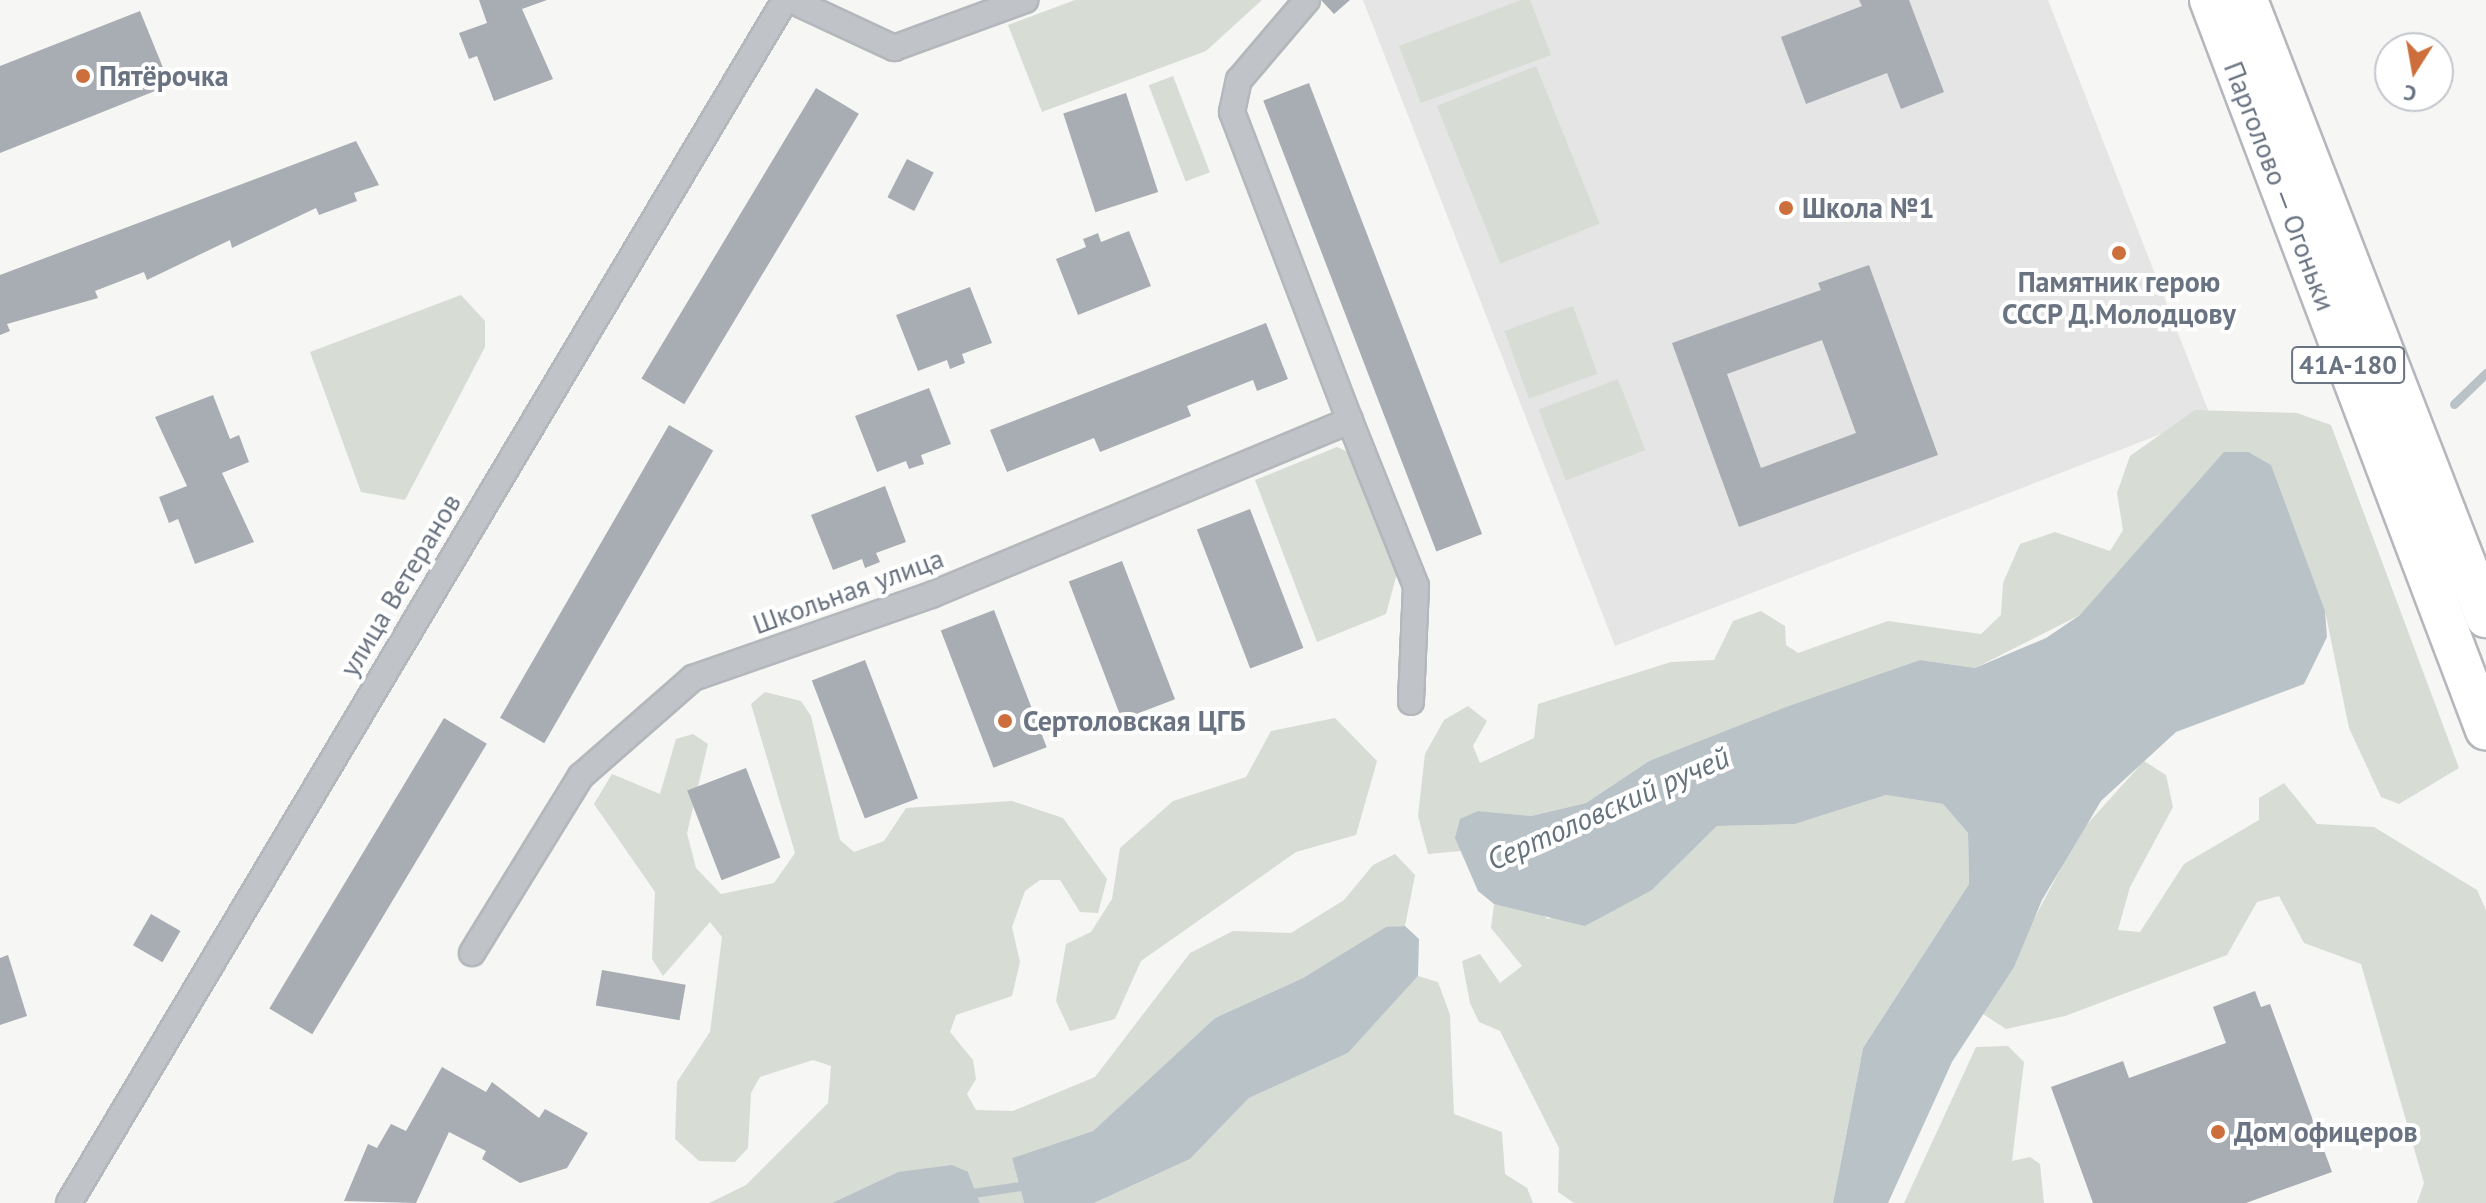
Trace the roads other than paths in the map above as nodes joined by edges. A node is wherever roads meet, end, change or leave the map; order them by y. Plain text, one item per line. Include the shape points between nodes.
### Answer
1 (785, 0) edge
2 (791, 0) edge
3 (1025, 0) edge
4 (1307, 0) edge
5 (2210, 0) edge
6 (2247, 0) edge
7 (1350, 421) junction
8 (2486, 617) edge
9 (1411, 702) dead end
10 (2486, 730) edge
11 (472, 953) dead end
12 (69, 1203) edge

1 - 12 street, улица Ветеранов
2 - 3 street via 894,48
4 - 7 street via 1239,80 1232,112
5 - 10 main road, Парголово — Огоньки / 41А-180
6 - 8 main road, Парголово — Огоньки / 41А-180
7 - 9 street via 1416,586
7 - 11 street, Школьная улица via 931,595 693,678 581,776

